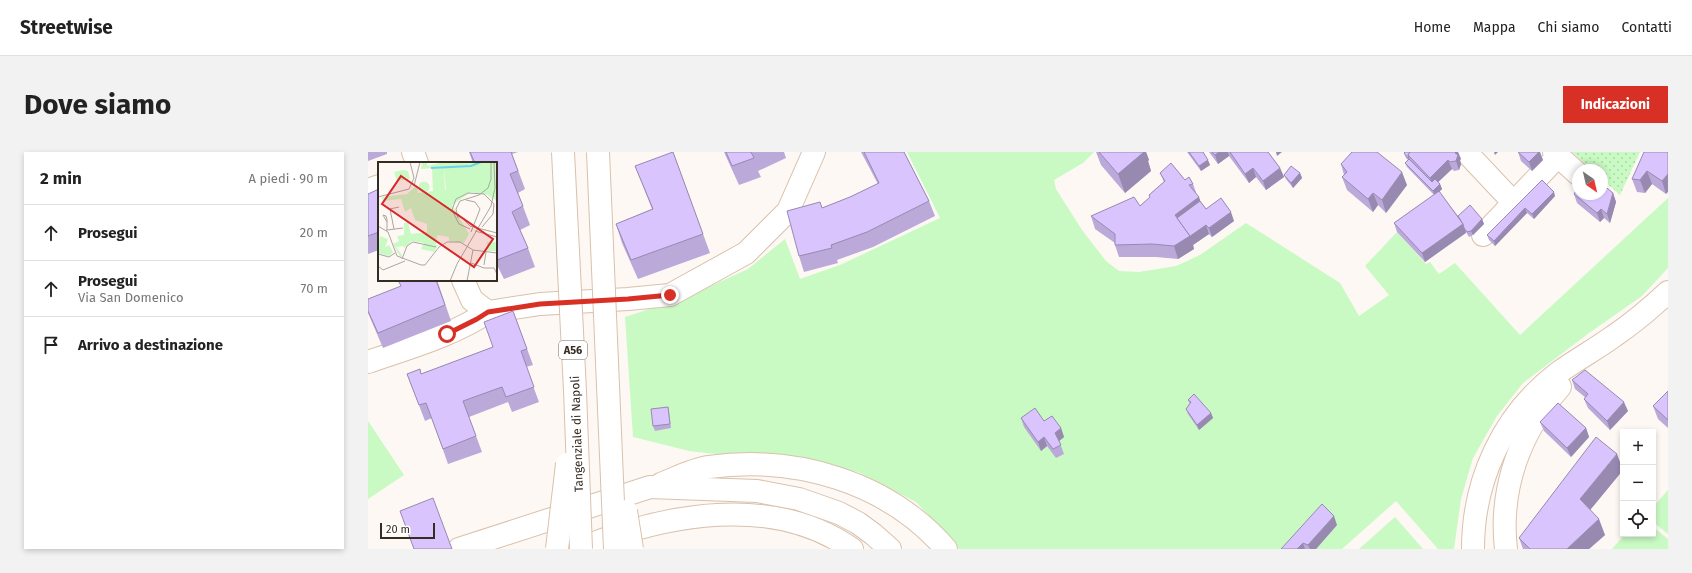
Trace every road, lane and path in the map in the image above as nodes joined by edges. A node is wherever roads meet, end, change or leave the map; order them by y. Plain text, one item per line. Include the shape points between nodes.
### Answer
1 (413, 152) edge
2 (563, 152) edge
3 (598, 152) edge
4 (814, 152) edge
5 (1466, 152) edge
6 (1556, 154) edge
7 (417, 162) edge
8 (1572, 169) edge
9 (378, 186) edge
10 (368, 190) edge
11 (1514, 203) junction
12 (1482, 236) dead end
13 (463, 281) edge
14 (1668, 292) edge
15 (488, 312) junction
16 (1614, 336) junction
17 (368, 362) edge
18 (575, 391) junction
19 (610, 405) junction
20 (1509, 482) junction
21 (650, 487) junction
22 (1474, 520) junction
23 (459, 549) edge
24 (557, 549) edge
25 (580, 549) edge
26 (615, 549) edge
27 (632, 549) edge
28 (852, 549) edge
29 (890, 549) edge
30 (946, 549) edge
31 (1473, 549) edge
32 (1477, 549) edge
33 (1506, 549) edge
34 (1515, 549) edge

1 - 7 main road
2 - 18 main road, Tangenziale di Napoli / A56, bridge
3 - 19 main road, bridge
4 - 15 main road via 788,211 746,253 670,295 540,304
5 - 11 main road
6 - 8 main road
6 - 11 main road
9 - 10 main road
11 - 12 main road
13 - 15 main road via 472,300
14 - 16 main road
15 - 17 main road via 447,334
16 - 20 main road via 1576,371 1543,407 1529,427
16 - 22 main road via 1558,373 1520,410 1488,463 1476,503
18 - 24 main road, bridge
18 - 25 main road, Tangenziale di Napoli / A56, bridge
19 - 26 main road, bridge
19 - 27 main road, bridge
20 - 33 main road via 1504,534
20 - 34 main road via 1509,508
21 - 23 main road
21 - 29 main road via 757,491 799,499 858,523
21 - 30 main road via 708,467 743,464 791,466 834,476 890,501 924,526
22 - 31 main road
22 - 32 main road
25 - 28 main road via 677,519 736,514 789,521 833,538

